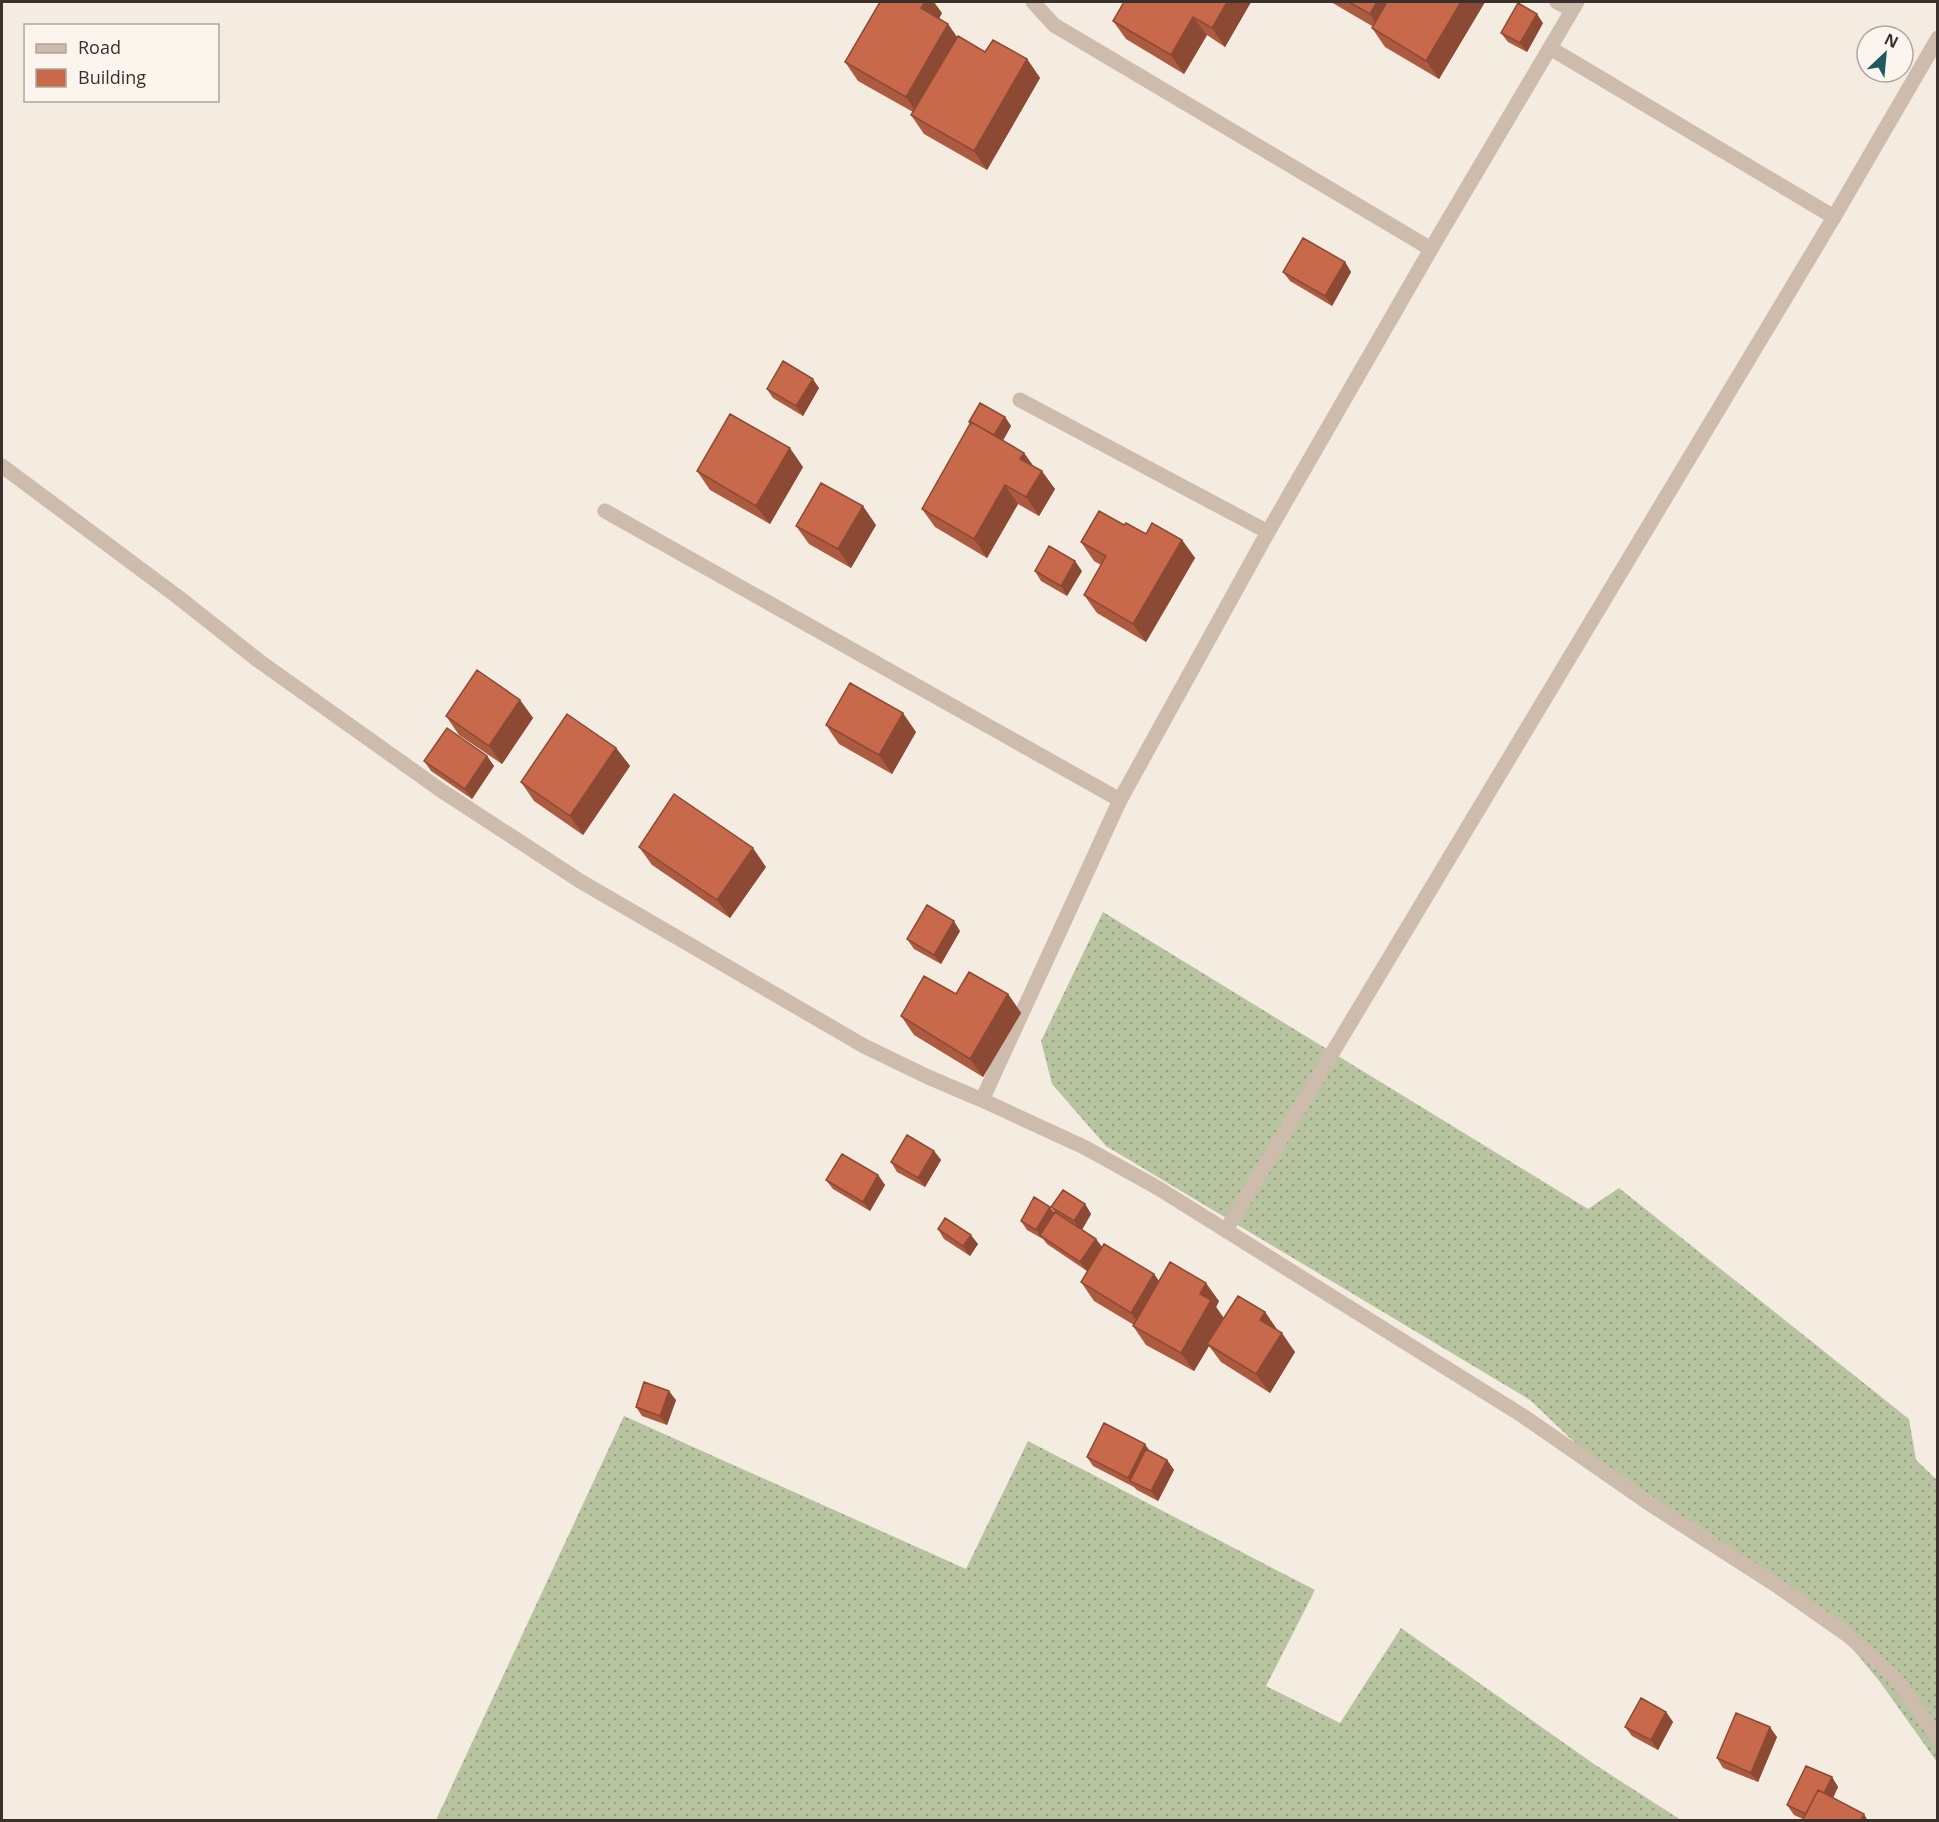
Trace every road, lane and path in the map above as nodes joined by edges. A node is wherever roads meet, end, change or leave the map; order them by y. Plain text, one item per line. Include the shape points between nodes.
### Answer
1 (1033, 2) edge
2 (1557, 2) edge
3 (1575, 6) edge
4 (1938, 38) edge
5 (1550, 48) junction
6 (1834, 217) junction
7 (1431, 249) junction
8 (1020, 400) dead end
9 (2, 466) edge
10 (605, 511) dead end
11 (1268, 532) junction
12 (1120, 800) junction
13 (982, 1100) junction
14 (1226, 1230) junction
15 (1938, 1738) edge

1 - 7 street via 1054,25
2 - 3 street
3 - 5 street
4 - 6 street
5 - 6 street
5 - 7 street
6 - 14 street
7 - 11 street
8 - 11 street
9 - 13 street via 259,661 422,777 580,881 864,1046
10 - 12 street
11 - 12 street
12 - 13 street
13 - 14 street via 1084,1148
14 - 15 street via 1523,1416 1849,1636 1895,1678

